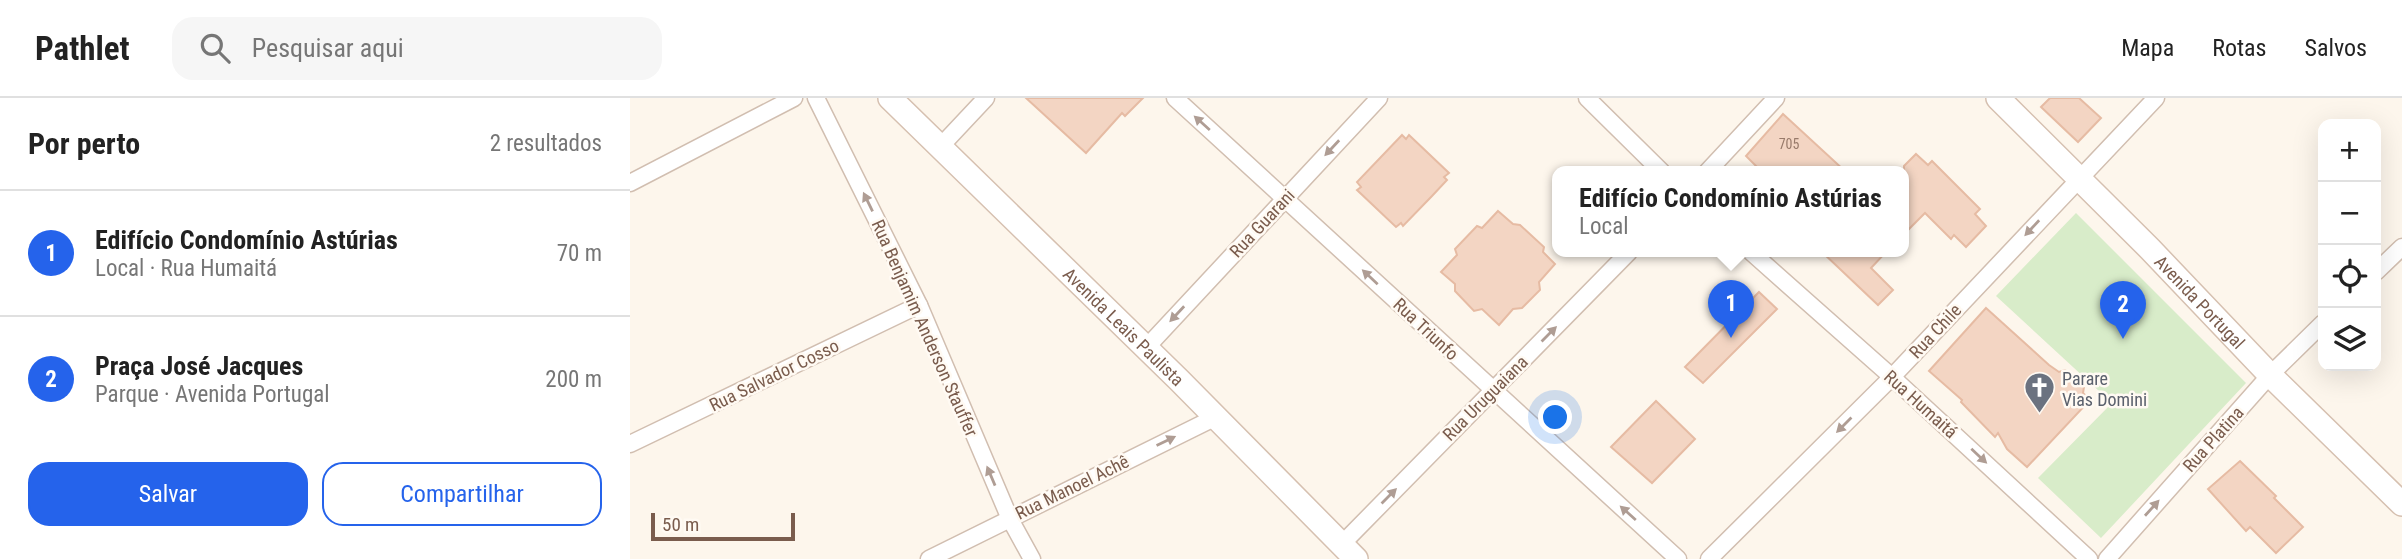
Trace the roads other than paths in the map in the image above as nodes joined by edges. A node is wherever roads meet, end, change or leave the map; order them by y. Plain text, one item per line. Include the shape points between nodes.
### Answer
1 (794, 98) edge
2 (816, 98) edge
3 (890, 98) edge
4 (986, 98) edge
5 (1175, 98) edge
6 (1379, 98) edge
7 (1587, 98) edge
8 (1776, 98) edge
9 (1998, 98) edge
10 (2155, 98) edge
11 (940, 147) junction
12 (1656, 166) edge
13 (1713, 166) edge
14 (2078, 178) junction
15 (630, 183) edge
16 (1285, 198) junction
17 (2402, 247) edge
18 (1624, 257) edge
19 (1757, 257) edge
20 (2381, 267) edge
21 (919, 305) junction
22 (2318, 328) edge
23 (1146, 348) junction
24 (2270, 375) junction
25 (1892, 377) junction
26 (1493, 391) junction
27 (1216, 417) junction
28 (630, 444) edge
29 (2402, 504) edge
30 (1010, 519) junction
31 (1349, 552) edge
32 (929, 559) edge
33 (1032, 559) edge
34 (1678, 559) edge
35 (1709, 559) edge
36 (2089, 559) edge
37 (2106, 559) edge

1 - 15 street
21 -> 2 street, Rua Benjamim Anderson Stauffer
3 - 11 street, Avenida Leais Paulista
4 - 11 street
16 -> 5 street, Rua Triunfo
6 -> 16 street, Rua Guarani
7 - 12 street
8 - 13 street
9 - 14 street, Avenida Portugal
10 - 14 street, Rua Chile
11 - 23 street, Avenida Leais Paulista
14 - 24 street, Avenida Portugal
14 -> 25 street, Rua Chile
16 -> 23 street, Rua Guarani
26 -> 16 street, Rua Triunfo
17 - 20 street
26 -> 18 street, Rua Uruguaiana
19 - 25 street, Rua Humaitá
21 - 28 street, Rua Salvador Cosso
30 -> 21 street, Rua Benjamim Anderson Stauffer
22 - 24 street, Rua Platina
23 - 27 street, Avenida Leais Paulista
24 - 29 street, Avenida Portugal
37 -> 24 street, Rua Platina
25 -> 35 street, Rua Chile
25 -> 36 street, Rua Humaitá
31 -> 26 street, Rua Uruguaiana
34 -> 26 street, Rua Triunfo
30 -> 27 street, Rua Manoel Achê
27 - 31 street, Avenida Leais Paulista
30 - 32 street, Rua Manoel Achê
30 - 33 street, Rua Benjamim Anderson Stauffer

